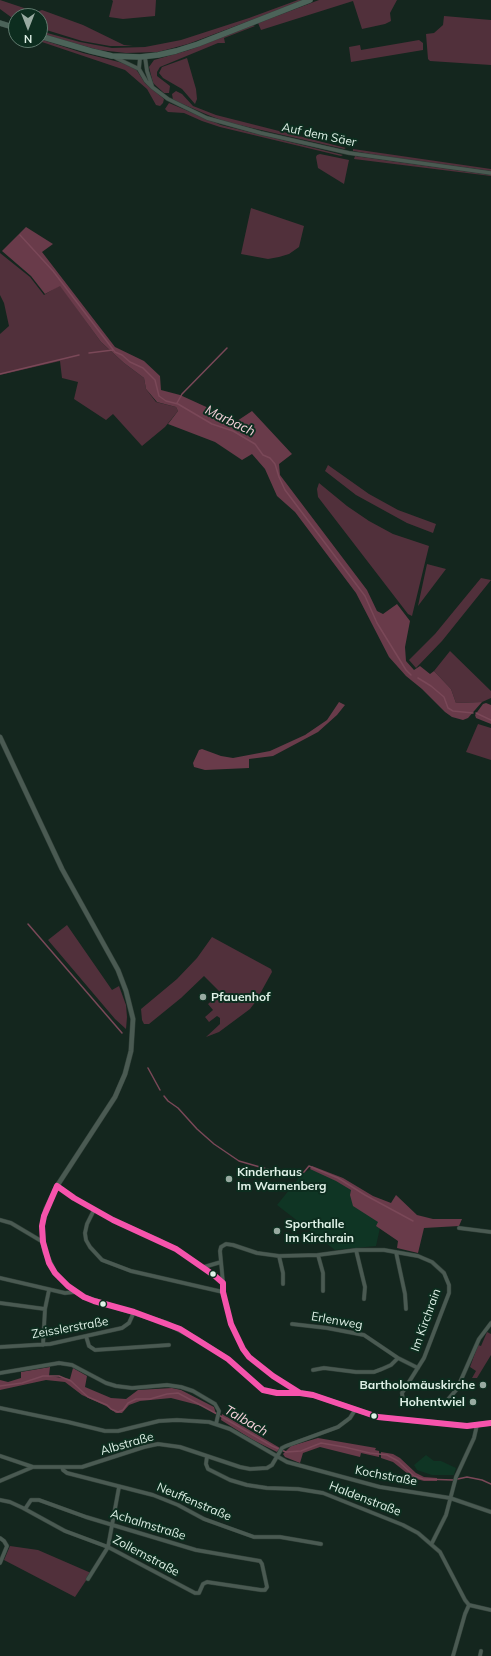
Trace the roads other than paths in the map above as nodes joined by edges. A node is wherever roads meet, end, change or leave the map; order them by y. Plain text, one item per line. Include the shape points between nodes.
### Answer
1 (310, 0) edge
2 (48, 39) edge
3 (112, 56) junction
4 (143, 57) junction
5 (139, 68) junction
6 (152, 87) junction
7 (491, 173) edge
8 (0, 737) edge
9 (57, 1186) junction
10 (94, 1210) junction
11 (0, 1220) edge
12 (459, 1228) dead end
13 (490, 1231) edge
14 (43, 1242) junction
15 (356, 1250) junction
16 (396, 1252) junction
17 (318, 1255) junction
18 (279, 1256) junction
19 (221, 1262) junction
20 (204, 1267) junction
21 (0, 1278) edge
22 (223, 1283) junction
23 (283, 1284) dead end
24 (49, 1290) junction
25 (323, 1291) dead end
26 (75, 1292) junction
27 (222, 1292) junction
28 (364, 1299) dead end
29 (0, 1303) edge
30 (45, 1309) junction
31 (406, 1309) dead end
32 (134, 1312) junction
33 (491, 1323) edge
34 (292, 1324) dead end
35 (86, 1336) junction
36 (43, 1345) junction
37 (169, 1345) dead end
38 (0, 1347) edge
39 (398, 1358) junction
40 (418, 1368) junction
41 (314, 1370) dead end
42 (0, 1373) edge
43 (300, 1393) junction
44 (0, 1408) edge
45 (355, 1410) junction
46 (217, 1422) junction
47 (491, 1423) edge
48 (476, 1425) junction
49 (0, 1456) edge
50 (206, 1456) junction
51 (277, 1457) junction
52 (33, 1467) junction
53 (62, 1467) junction
54 (0, 1481) edge
55 (119, 1488) junction
56 (450, 1498) junction
57 (0, 1500) edge
58 (25, 1509) junction
59 (491, 1512) edge
60 (112, 1524) junction
61 (0, 1538) edge
62 (432, 1543) junction
63 (321, 1544) dead end
64 (108, 1547) junction
65 (0, 1563) edge
66 (264, 1572) joint
67 (88, 1578) dead end
68 (469, 1604) junction
69 (491, 1610) edge
70 (481, 1651) dead end
71 (453, 1656) edge
72 (480, 1656) edge

1 - 4 main road via 176,51
2 - 3 main road
3 - 4 main road
3 - 5 street
4 - 5 street
4 - 6 street
5 - 6 street, Auf dem Säer
6 - 7 street, Auf dem Säer via 168,99 207,118 262,133 349,153
8 - 9 street via 62,869 116,966 132,1014 132,1051 122,1082 108,1111
9 - 10 street
9 - 14 street via 46,1209 42,1226
10 - 20 street via 157,1239
10 - 27 street via 87,1224 86,1240 102,1260 131,1271
11 - 14 street via 11,1223
12 - 13 street
14 - 26 street via 55,1273
15 - 16 street, Im Kirchrain
15 - 17 street, Im Kirchrain
15 - 28 street via 365,1287
16 - 31 street
16 - 40 street, Im Kirchrain via 418,1256 432,1262 444,1273 449,1285 447,1300
17 - 18 street, Im Kirchrain
17 - 25 street via 323,1273
18 - 19 street, Im Kirchrain via 226,1244 221,1247
18 - 23 street
19 - 20 street
19 - 22 street, Im Kirchrain
20 - 22 street
21 - 24 street
22 - 27 street, Im Kirchrain
24 - 26 street
24 - 30 street
26 - 32 street
27 - 43 street via 231,1324 249,1357
29 - 30 street
30 - 36 street
32 - 35 street, Zeisslerstraße via 126,1327
32 - 43 street via 197,1338 228,1359 263,1390
33 - 40 street, Im Kirchrain via 479,1339 457,1389 446,1403 435,1406 412,1404 403,1400 402,1393
34 - 39 street, Erlenweg via 364,1335
35 - 36 street, Zeisslerstraße
35 - 37 street via 89,1346 95,1350
36 - 38 street, Zeisslerstraße
39 - 40 street, Erlenweg
39 - 41 street via 374,1372 324,1368
42 - 46 street via 53,1363 66,1364 116,1386 181,1387 215,1404 219,1412
43 - 45 street
44 - 46 street, Kochstraße via 105,1431 177,1420
45 - 48 street via 378,1417
45 - 51 street via 350,1418 338,1427 286,1446
46 - 51 street, Kochstraße
47 - 48 street
48 - 56 street via 474,1438 456,1477
49 - 52 street
50 - 51 street, Albstraße via 240,1467 258,1469 267,1468
50 - 53 street, Albstraße via 180,1447 158,1444 88,1466
50 - 62 street, Haldenstraße via 208,1469 230,1480 267,1488 323,1493 403,1524
51 - 56 street, Kochstraße via 304,1468 380,1487
52 - 53 street, Albstraße
52 - 54 street, Albstraße
53 - 55 street, Neuffenstraße via 68,1473
55 - 60 street
55 - 63 street, Neuffenstraße via 153,1495 204,1519 254,1537 280,1537
56 - 59 street, Kochstraße
56 - 62 street via 446,1515
57 - 58 street, Zollernstraße
58 - 60 street, Achalmstraße via 31,1500 39,1500
58 - 64 street, Zollernstraße via 65,1531
60 - 64 street
60 - 66 street, Achalmstraße via 196,1550 260,1562
61 - 65 street via 7,1546
62 - 68 street, Haldenstraße via 440,1552
64 - 66 street, Zollernstraße via 195,1593 207,1582 265,1590 267,1585
64 - 67 street
68 - 69 street
68 - 71 street
70 - 72 street

